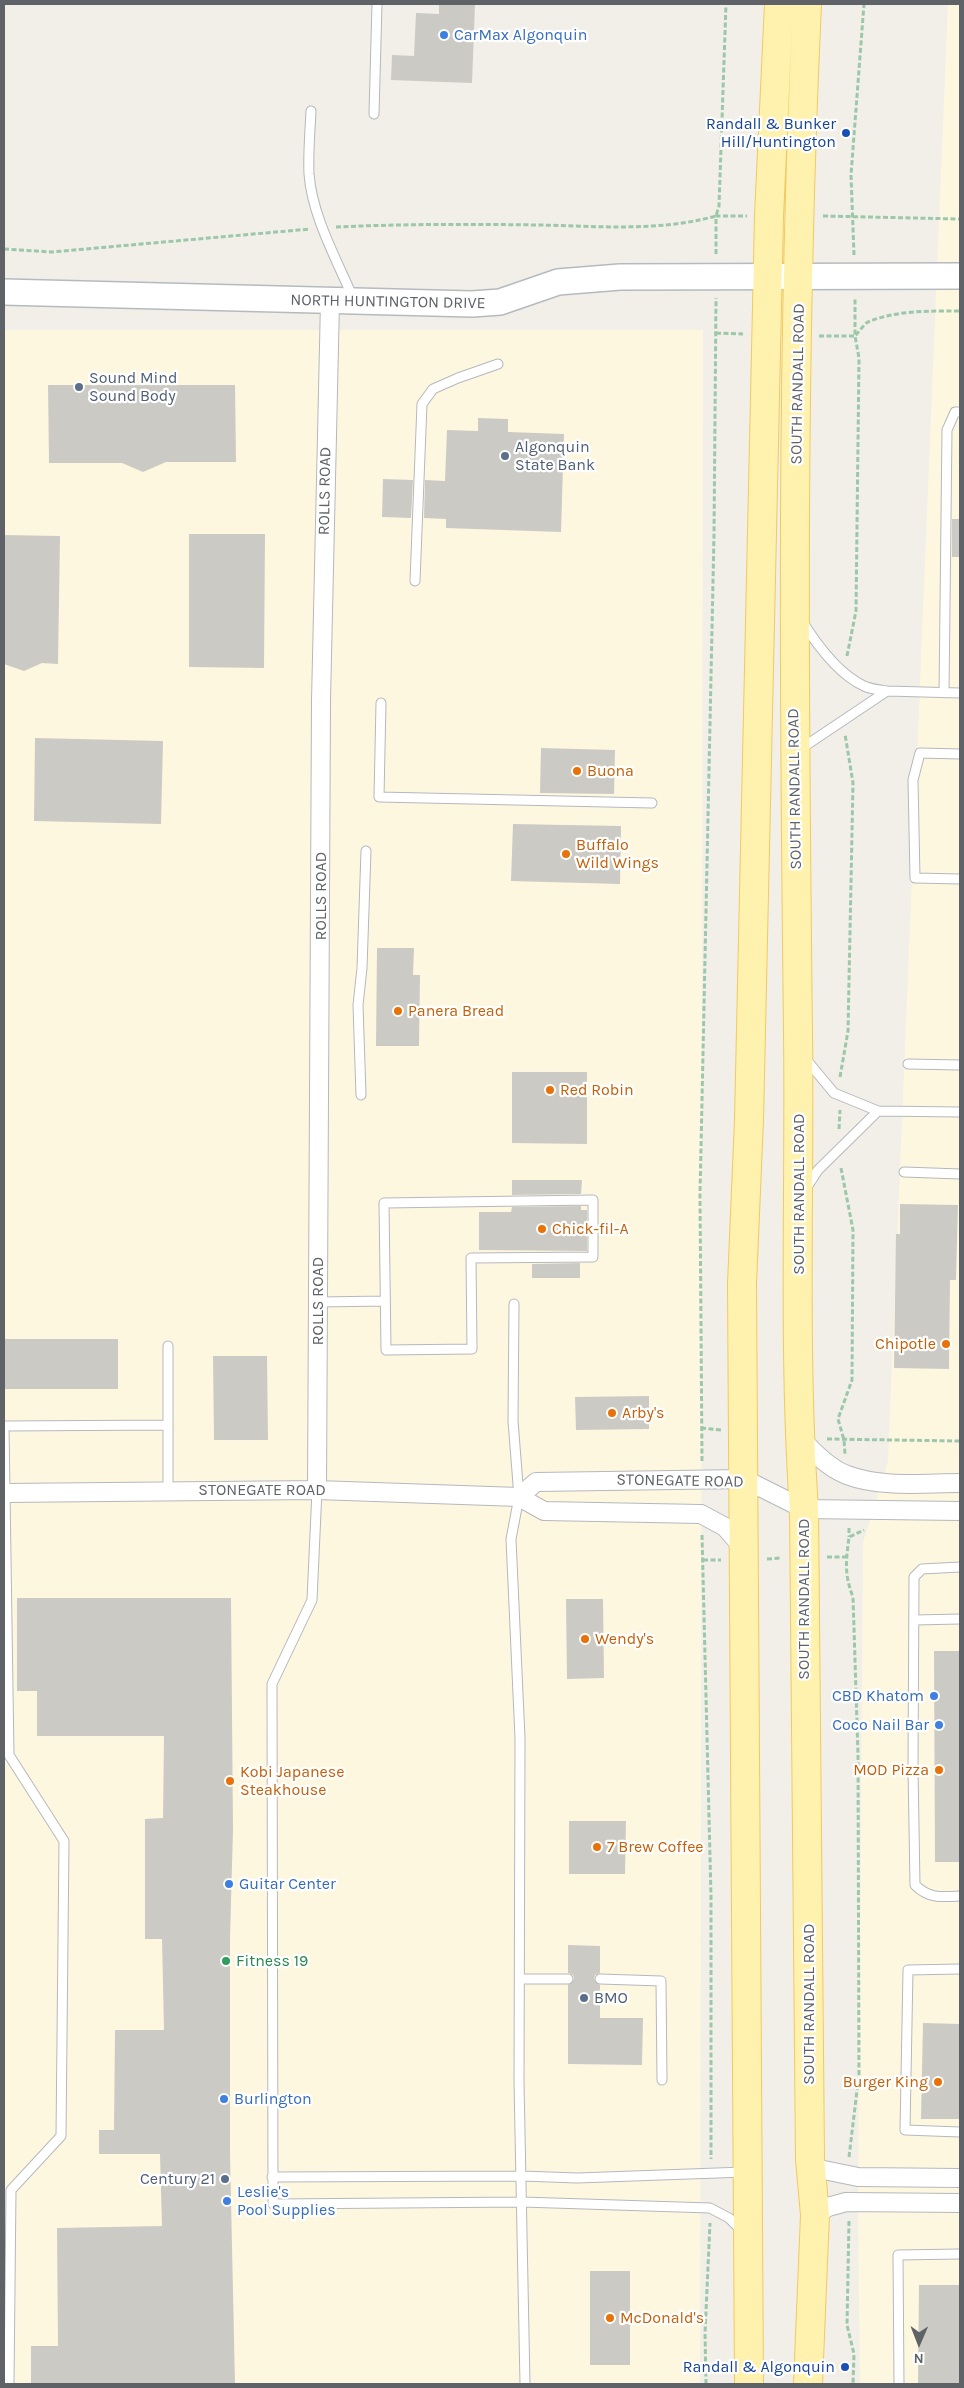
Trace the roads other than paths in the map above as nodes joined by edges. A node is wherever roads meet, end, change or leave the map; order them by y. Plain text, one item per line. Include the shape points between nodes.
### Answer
1 (377, 4) edge
2 (778, 4) edge
3 (807, 4) edge
4 (311, 112) dead end
5 (374, 114) dead end
6 (960, 276) edge
7 (767, 277) junction
8 (800, 277) junction
9 (4, 292) edge
10 (330, 302) junction
11 (356, 302) junction
12 (498, 364) dead end
13 (960, 412) edge
14 (415, 582) dead end
15 (795, 610) junction
16 (887, 691) junction
17 (944, 693) junction
18 (960, 693) edge
19 (381, 703) dead end
20 (795, 753) junction
21 (960, 754) edge
22 (652, 803) dead end
23 (366, 851) dead end
24 (960, 879) edge
25 (798, 1050) junction
26 (908, 1064) dead end
27 (960, 1065) edge
28 (361, 1095) dead end
29 (878, 1111) junction
30 (960, 1112) edge
31 (904, 1172) dead end
32 (960, 1174) edge
33 (800, 1198) junction
34 (386, 1301) junction
35 (318, 1302) junction
36 (514, 1304) dead end
37 (168, 1346) dead end
38 (168, 1425) junction
39 (799, 1436) junction
40 (744, 1478) junction
41 (960, 1483) edge
42 (317, 1490) junction
43 (168, 1491) junction
44 (4, 1492) edge
45 (520, 1497) junction
46 (804, 1508) junction
47 (960, 1510) edge
48 (745, 1555) junction
49 (960, 1567) edge
50 (960, 1619) edge
51 (914, 1620) junction
52 (960, 1896) edge
53 (960, 1969) edge
54 (600, 1978) dead end
55 (568, 1979) dead end
56 (521, 1980) junction
57 (662, 2080) dead end
58 (960, 2132) edge
59 (810, 2159) junction
60 (748, 2172) junction
61 (522, 2176) junction
62 (272, 2178) junction
63 (960, 2178) edge
64 (522, 2202) junction
65 (960, 2203) edge
66 (816, 2214) junction
67 (748, 2238) junction
68 (960, 2254) edge
69 (9, 2384) edge
70 (525, 2384) edge
71 (749, 2384) edge
72 (808, 2384) edge
73 (899, 2384) edge

1 - 5 lane
2 - 7 main road, SOUTH RANDALL ROAD
3 - 8 main road, SOUTH RANDALL ROAD
4 - 11 lane via 309,174 322,228
6 - 8 street, NORTH HUNTINGTON DRIVE
7 - 8 street, NORTH HUNTINGTON DRIVE
7 - 11 street, NORTH HUNTINGTON DRIVE via 620,277 558,282 500,302 472,304
7 - 40 main road, SOUTH RANDALL ROAD via 749,1120 742,1284
8 - 15 main road, SOUTH RANDALL ROAD
9 - 10 street, NORTH HUNTINGTON DRIVE
10 - 11 street, NORTH HUNTINGTON DRIVE
10 - 35 street, ROLLS ROAD via 321,701
12 - 14 lane via 433,389 422,404
13 - 17 lane via 955,412 946,430
15 - 16 lane via 832,661 864,686
15 - 20 main road, SOUTH RANDALL ROAD
16 - 17 lane
16 - 20 lane
17 - 18 lane
19 - 22 lane via 379,797
20 - 25 main road, SOUTH RANDALL ROAD
21 - 24 lane via 920,753 913,780 915,878
23 - 28 lane via 358,1005
25 - 29 lane via 834,1093
25 - 33 main road, SOUTH RANDALL ROAD
26 - 27 lane
29 - 30 lane
29 - 33 lane via 818,1170
31 - 32 lane
33 - 39 main road, SOUTH RANDALL ROAD
34 - 34 lane via 386,1350 472,1349 471,1258 593,1257 593,1200 384,1203
34 - 35 lane
35 - 42 street, ROLLS ROAD
36 - 45 lane via 513,1421
37 - 38 lane
38 - 43 lane
38 - 44 lane via 4,1426
39 - 41 street via 823,1461 847,1475 874,1481
39 - 46 main road, SOUTH RANDALL ROAD
40 - 45 street, STONEGATE ROAD via 536,1482
40 - 46 street, STONEGATE ROAD
40 - 48 main road, SOUTH RANDALL ROAD
42 - 43 street, STONEGATE ROAD
42 - 45 street, STONEGATE ROAD
42 - 62 lane via 312,1600 272,1684
43 - 44 street, STONEGATE ROAD
44 - 69 lane via 9,1756 64,1841 61,2136 11,2190
45 - 48 street, STONEGATE ROAD via 544,1511 702,1514 725,1527
45 - 56 lane via 511,1539 520,1738
46 - 47 street, STONEGATE ROAD
46 - 59 main road, SOUTH RANDALL ROAD
48 - 60 main road, SOUTH RANDALL ROAD
49 - 51 lane via 922,1569 914,1577
50 - 51 lane
51 - 52 lane via 915,1885 934,1898
53 - 58 lane via 908,1970 905,2130
54 - 57 lane via 661,1981
55 - 56 lane
56 - 61 lane via 519,2082
59 - 63 street via 819,2170 858,2177
59 - 66 main road, SOUTH RANDALL ROAD
60 - 61 lane via 595,2178
60 - 67 main road, SOUTH RANDALL ROAD
61 - 62 lane
61 - 64 lane
62 - 64 lane via 273,2204
64 - 67 lane via 710,2208 729,2218
64 - 70 lane
65 - 66 street via 846,2202
66 - 72 main road, SOUTH RANDALL ROAD
67 - 71 main road, SOUTH RANDALL ROAD
68 - 73 lane via 898,2255

